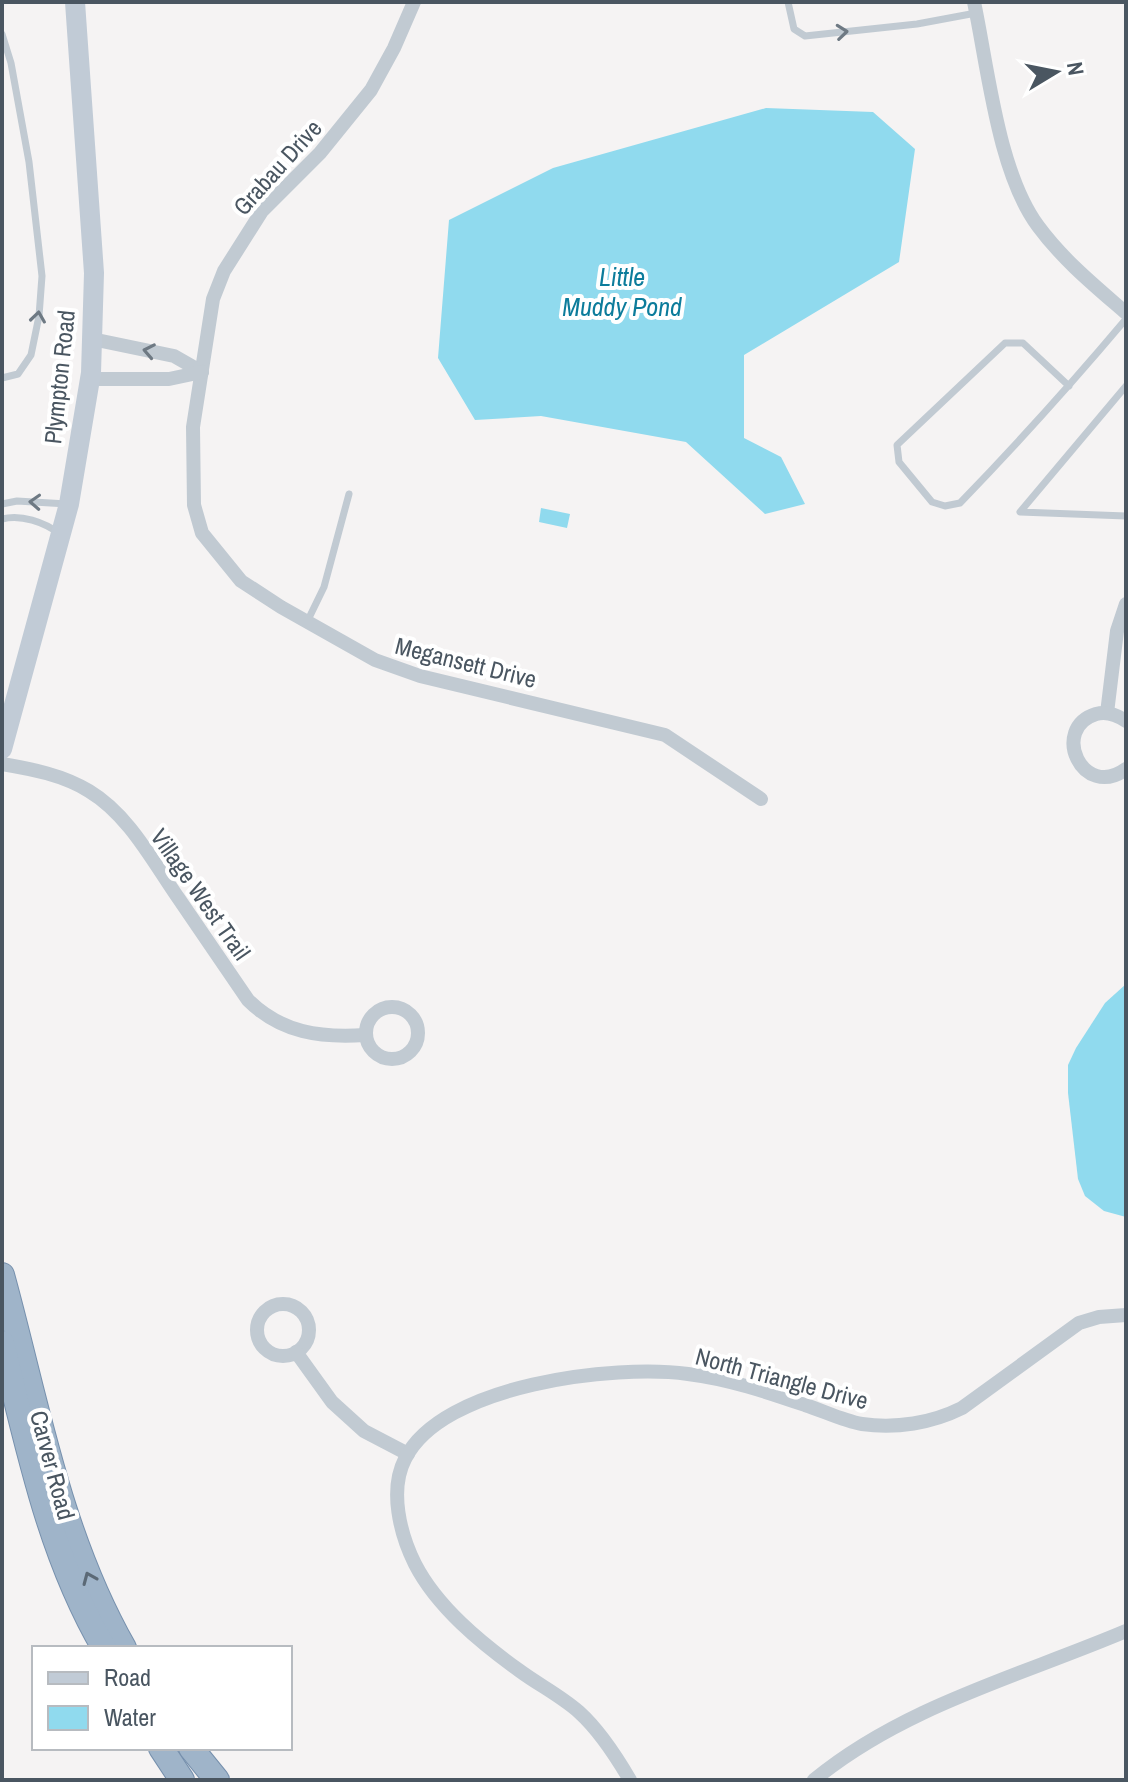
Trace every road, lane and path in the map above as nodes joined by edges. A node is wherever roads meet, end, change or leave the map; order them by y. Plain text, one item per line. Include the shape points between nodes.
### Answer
1 (75, 2) edge
2 (414, 2) edge
3 (788, 2) edge
4 (975, 8) edge
5 (2, 34) edge
6 (1126, 316) edge
7 (92, 339) junction
8 (202, 372) junction
9 (2, 378) edge
10 (90, 379) junction
11 (1069, 386) junction
12 (1126, 386) edge
13 (349, 494) dead end
14 (2, 504) edge
15 (69, 504) junction
16 (1126, 516) edge
17 (2, 519) edge
18 (62, 536) junction
19 (1126, 604) edge
20 (307, 622) junction
21 (1107, 713) junction
22 (1126, 721) edge
23 (2, 749) edge
24 (2, 764) edge
25 (1126, 769) edge
26 (761, 799) dead end
27 (365, 1035) dead end
28 (2, 1275) edge
29 (1126, 1315) edge
30 (2, 1343) edge
31 (296, 1352) dead end
32 (408, 1454) junction
33 (1126, 1631) edge
34 (103, 1646) edge
35 (123, 1646) edge
36 (162, 1750) edge
37 (193, 1750) edge
38 (182, 1780) edge
39 (217, 1780) edge
40 (630, 1780) edge
41 (814, 1780) edge

1 - 7 main road, Plympton Road via 94,273
2 - 8 street, Grabau Drive via 371,90 320,153 262,211 224,271 213,299
3 -> 4 lane via 794,29 805,36 917,24
4 - 6 street via 1002,136 1023,200 1068,262
9 -> 5 lane via 18,374 31,355 42,276 29,162
6 - 11 lane
8 -> 7 street via 174,356
7 - 10 main road, Plympton Road
8 - 10 street via 169,379
8 - 20 street, Megansett Drive via 193,427 194,505 202,533 241,581
10 - 15 main road, Plympton Road
11 - 11 lane via 960,503 932,502 899,462 897,445 1005,343 1023,343
12 - 16 lane via 1020,512
13 - 20 lane via 324,587
15 -> 14 lane
15 - 18 main road, Plympton Road
17 - 18 lane via 21,517
18 - 23 main road, Plympton Road
19 - 21 street via 1117,631
20 - 26 street, Megansett Drive via 396,669 665,735
21 - 22 street
21 - 25 street via 1088,718 1079,727 1073,745 1076,758 1100,777
24 - 27 street, Village West Trail via 58,777 104,802 142,845 260,1012 312,1034
35 -> 28 highway, Carver Road via 69,1526
29 - 32 street, North Triangle Drive via 1079,1323 962,1408 918,1422 859,1423 724,1380 646,1371 564,1379 506,1392 447,1417
30 - 34 highway, Carver Road via 52,1531
31 - 32 street via 332,1402 364,1431
32 - 40 street via 399,1477 399,1514 408,1550 428,1586 479,1639 580,1713
33 - 41 street via 913,1717
36 - 38 highway
37 - 39 highway

